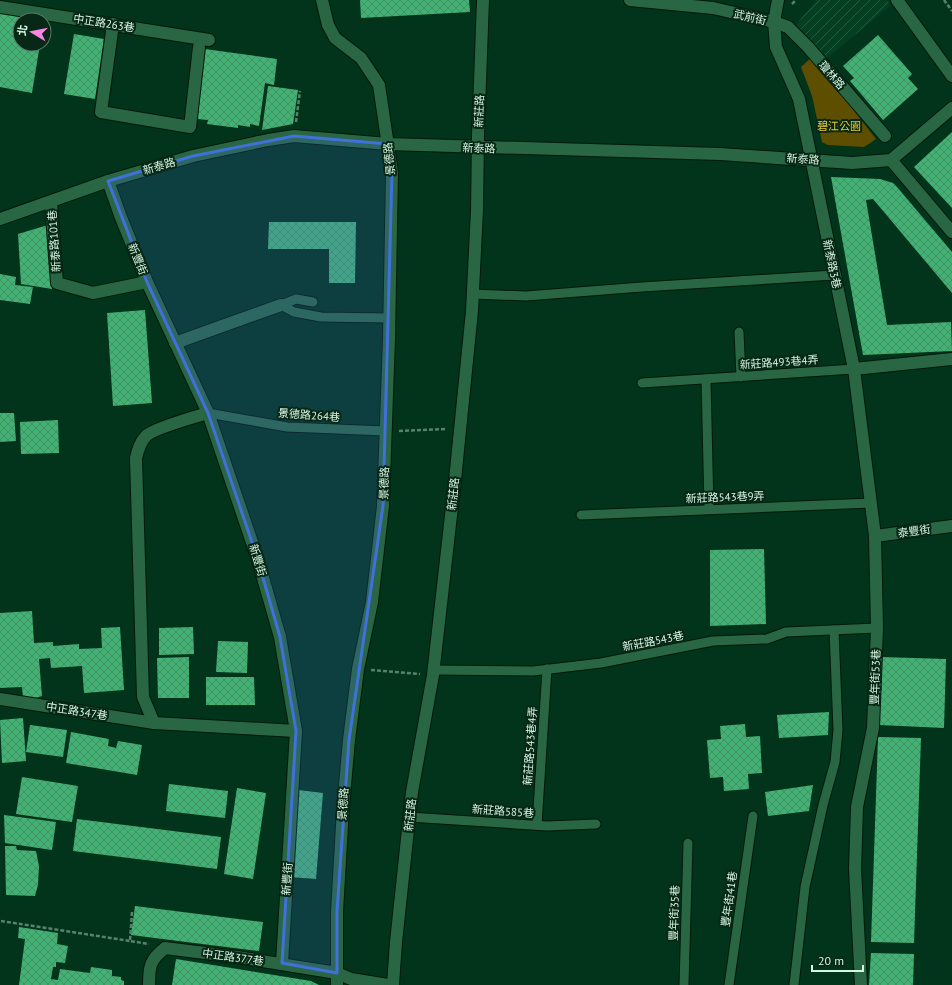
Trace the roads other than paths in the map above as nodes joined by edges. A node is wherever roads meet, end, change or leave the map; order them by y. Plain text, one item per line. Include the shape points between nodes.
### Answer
1 (322, 0) edge
2 (483, 0) edge
3 (630, 0) edge
4 (778, 0) edge
5 (897, 0) edge
6 (0, 7) edge
7 (774, 22) junction
8 (112, 24) junction
9 (952, 76) edge
10 (952, 108) edge
11 (885, 136) dead end
12 (478, 142) junction
13 (388, 144) junction
14 (811, 160) junction
15 (891, 160) junction
16 (108, 181) junction
17 (51, 202) junction
18 (0, 219) edge
19 (952, 232) edge
20 (834, 276) junction
21 (147, 282) junction
22 (472, 294) junction
23 (313, 302) dead end
24 (281, 305) junction
25 (389, 318) junction
26 (740, 332) dead end
27 (175, 343) junction
28 (952, 359) edge
29 (854, 369) junction
30 (741, 377) junction
31 (706, 379) junction
32 (642, 383) dead end
33 (208, 413) junction
34 (386, 431) junction
35 (871, 503) junction
36 (709, 510) junction
37 (581, 515) dead end
38 (952, 526) edge
39 (875, 536) junction
40 (877, 628) junction
41 (834, 630) junction
42 (547, 669) junction
43 (433, 673) junction
44 (0, 699) edge
45 (154, 723) junction
46 (296, 731) junction
47 (753, 816) dead end
48 (409, 817) junction
49 (596, 824) dead end
50 (537, 825) junction
51 (688, 843) dead end
52 (282, 964) junction
53 (337, 973) junction
54 (149, 985) edge
55 (337, 985) edge
56 (388, 985) edge
57 (393, 985) edge
58 (684, 985) edge
59 (729, 985) edge
60 (794, 985) edge
61 (861, 985) edge

1 - 13 street, 景德路 via 328,26 335,38 361,58 379,85
2 - 12 street, 新莊路
3 - 7 street, 武前街 via 713,8
4 - 7 street, 新泰路3巷
5 - 9 street
6 - 8 street, 中正路263巷
7 - 11 street, 瓊林路 via 788,27 808,47
7 - 14 street, 新泰路3巷 via 776,46 799,99
8 - 8 street, 中正路263巷 via 204,43 190,127 101,112
10 - 15 street
12 - 13 street, 新泰路
12 - 14 street, 新泰路
12 - 22 street, 新莊路
13 - 16 street, 新泰路 via 294,136 193,156
13 - 25 street, 景德路 via 392,173
14 - 15 street, 新泰路 via 852,163
14 - 20 street, 新泰路3巷
15 - 19 street
16 - 17 street, 新泰路
16 - 21 street, 新豐街
17 - 18 street, 新泰路
17 - 21 street, 新泰路101巷 via 57,283 93,293
20 - 22 lane via 526,296
20 - 29 street, 新泰路3巷
21 - 27 street, 新豐街
22 - 43 street, 新莊路
23 - 24 lane via 296,299
24 - 25 lane via 294,312 321,316
24 - 27 street
25 - 34 street, 景德路
26 - 30 lane
27 - 33 street, 新豐街
28 - 29 street
29 - 30 lane, 新莊路493巷4弄
29 - 35 street, 豐年街53巷
30 - 31 lane, 新莊路493巷4弄
31 - 32 lane, 新莊路493巷4弄
31 - 36 lane
33 - 34 lane, 景德路264巷 via 287,427
33 - 45 street via 147,435 139,446 136,458 142,697
33 - 46 street, 新豐街 via 258,557 280,637
34 - 53 street, 景德路 via 383,506 372,602 358,669 349,740 337,912
35 - 36 lane, 新莊路543巷9弄
35 - 39 street, 豐年街53巷
36 - 37 lane, 新莊路543巷9弄
38 - 39 street, 泰豐街
39 - 40 street, 豐年街53巷
40 - 41 lane, 新莊路543巷
40 - 61 street, 豐年街53巷 via 873,728 857,807 855,869
41 - 42 lane, 新莊路543巷 via 786,632 767,639 713,641 601,663
41 - 60 lane via 838,730 835,762 805,887
42 - 43 lane, 新莊路543巷
42 - 50 lane, 新莊路543巷4弄
43 - 48 street, 新莊路
44 - 45 street, 中正路347巷
45 - 46 street, 中正路347巷
46 - 52 street, 新豐街
47 - 59 lane, 豐年街41巷
48 - 50 lane, 新莊路585巷
48 - 57 street, 新莊路
49 - 50 lane, 新莊路585巷
51 - 58 lane, 豐年街35巷
52 - 53 street, 中正路377巷
52 - 54 street, 中正路377巷 via 165,948 154,957 149,973
53 - 55 street, 景德路
53 - 56 street, 中正路377巷

